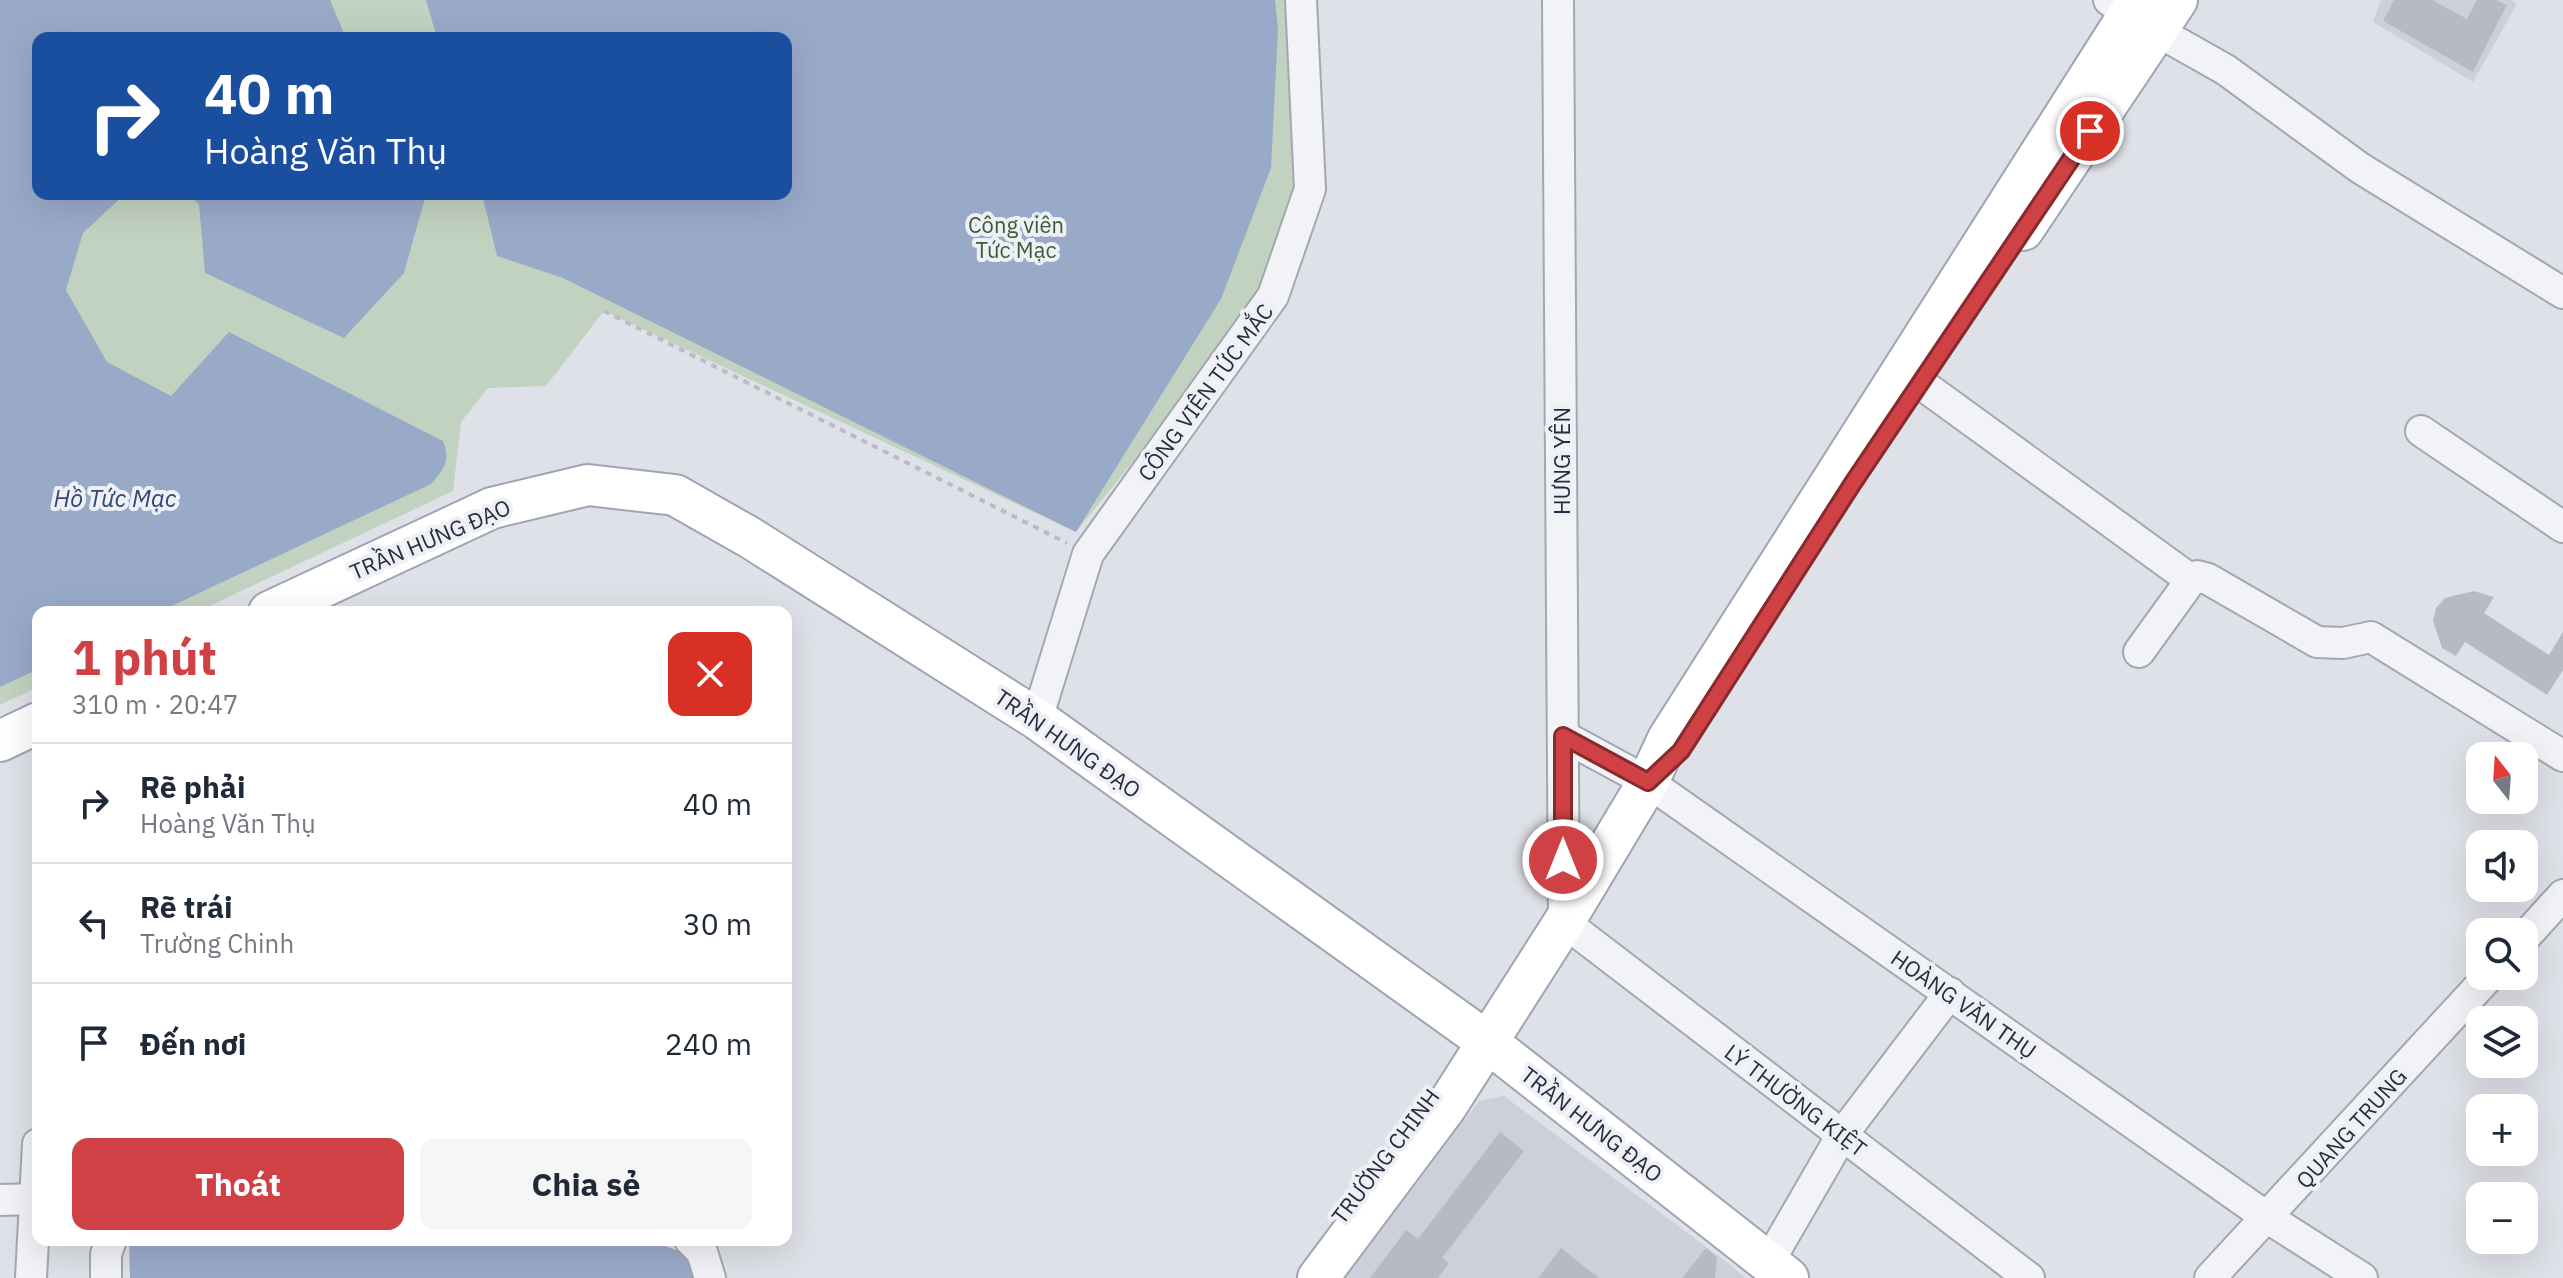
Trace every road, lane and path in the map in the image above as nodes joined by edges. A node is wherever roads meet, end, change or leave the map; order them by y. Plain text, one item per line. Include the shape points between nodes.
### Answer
1 (1301, 0) edge
2 (1558, 0) edge
3 (2142, 9) edge
4 (2563, 293) edge
5 (604, 311) dead end
6 (1920, 383) junction
7 (2421, 431) dead end
8 (1845, 478) junction
9 (2563, 527) edge
10 (1088, 554) junction
11 (2191, 580) junction
12 (282, 606) edge
13 (2139, 652) dead end
14 (1037, 719) junction
15 (32, 726) edge
16 (1563, 736) junction
17 (0, 741) edge
18 (2563, 756) edge
19 (1648, 782) junction
20 (2563, 895) edge
21 (1564, 922) junction
22 (2538, 923) edge
23 (2476, 990) edge
24 (1950, 993) junction
25 (1486, 1041) junction
26 (1842, 1135) junction
27 (32, 1199) edge
28 (0, 1200) edge
29 (2268, 1218) junction
30 (33, 1246) edge
31 (109, 1246) edge
32 (696, 1246) edge
33 (1778, 1271) edge
34 (31, 1278) edge
35 (106, 1278) edge
36 (710, 1278) edge
37 (1293, 1278) edge
38 (1318, 1278) edge
39 (2029, 1278) edge
40 (2210, 1278) edge
41 (2362, 1278) edge

1 - 10 street, CÔNG VIÊN TỨC MẮC via 1310,189 1273,296
2 - 16 street, HƯNG YÊN
3 - 4 street via 2360,168
3 - 6 main road, TRƯỜNG CHINH
3 - 8 main road, TRƯỜNG CHINH
5 - 10 path
6 - 8 main road, TRƯỜNG CHINH
6 - 11 street
7 - 9 street
8 - 19 main road, TRƯỜNG CHINH via 1668,739
10 - 14 street, CÔNG VIÊN TỨC MẮC
11 - 13 street
11 - 18 street via 2208,579 2317,642 2371,637
12 - 14 main road, TRẦN HƯNG ĐẠO via 492,508 588,485 675,495
14 - 25 main road, TRẦN HƯNG ĐẠO
15 - 17 main road
16 - 19 street, HOÀNG VĂN THỤ
16 - 21 street, HƯNG YÊN
19 - 21 main road, TRƯỜNG CHINH
19 - 24 street, HOÀNG VĂN THỤ
20 - 22 street
21 - 25 main road, TRƯỜNG CHINH
21 - 26 street, LÝ THƯỜNG KIỆT
23 - 29 street, QUANG TRUNG
24 - 26 street
24 - 29 street, HOÀNG VĂN THỤ
25 - 33 main road, TRẦN HƯNG ĐẠO
25 - 37 main road, TRƯỜNG CHINH via 1432,1091
25 - 38 main road, TRƯỜNG CHINH via 1446,1107
26 - 33 street
26 - 39 street, LÝ THƯỜNG KIỆT
27 - 28 street
29 - 40 street, QUANG TRUNG
29 - 41 street, HOÀNG VĂN THỤ
30 - 34 street
31 - 35 street
32 - 36 street

